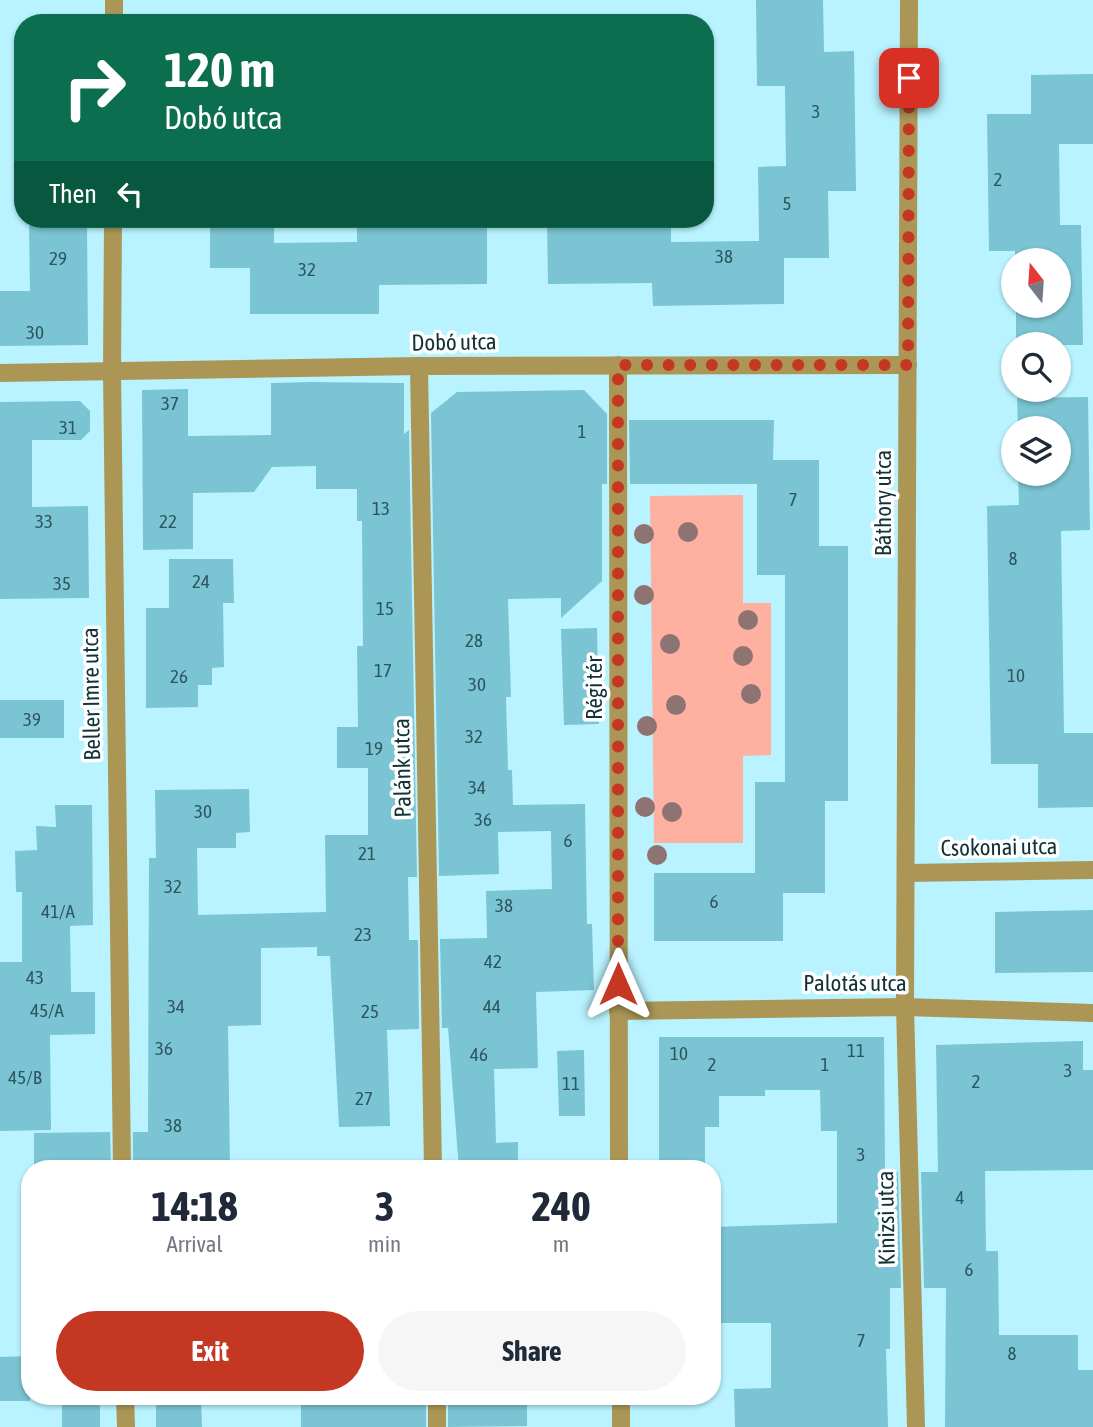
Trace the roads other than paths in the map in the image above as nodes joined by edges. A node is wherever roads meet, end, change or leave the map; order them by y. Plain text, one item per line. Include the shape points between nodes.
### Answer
1 (909, 0) edge
2 (113, 228) edge
3 (618, 365) junction
4 (908, 365) junction
5 (419, 366) junction
6 (112, 371) junction
7 (0, 373) edge
8 (1093, 870) edge
9 (906, 873) junction
10 (905, 1007) junction
11 (618, 1011) junction
12 (1093, 1013) edge
13 (122, 1160) edge
14 (433, 1160) edge
15 (619, 1160) edge
16 (125, 1405) edge
17 (437, 1405) edge
18 (621, 1405) edge
19 (125, 1427) edge
20 (437, 1427) edge
21 (621, 1427) edge
22 (916, 1427) edge

1 - 4 street, Báthory utca
2 - 6 street, Beller Imre utca
3 - 4 street, Dobó utca
3 - 5 street, Dobó utca
3 - 11 street, Régi tér
4 - 9 street, Báthory utca
5 - 6 street, Dobó utca
5 - 14 street, Palánk utca
6 - 7 street, Dobó utca
6 - 13 street, Beller Imre utca
8 - 9 street, Csokonai utca
9 - 10 street, Báthory utca
10 - 11 street, Palotás utca
10 - 12 street, Palotás utca
10 - 22 street, Kinizsi utca
11 - 15 street, Régi tér
16 - 19 street
17 - 20 street
18 - 21 street

